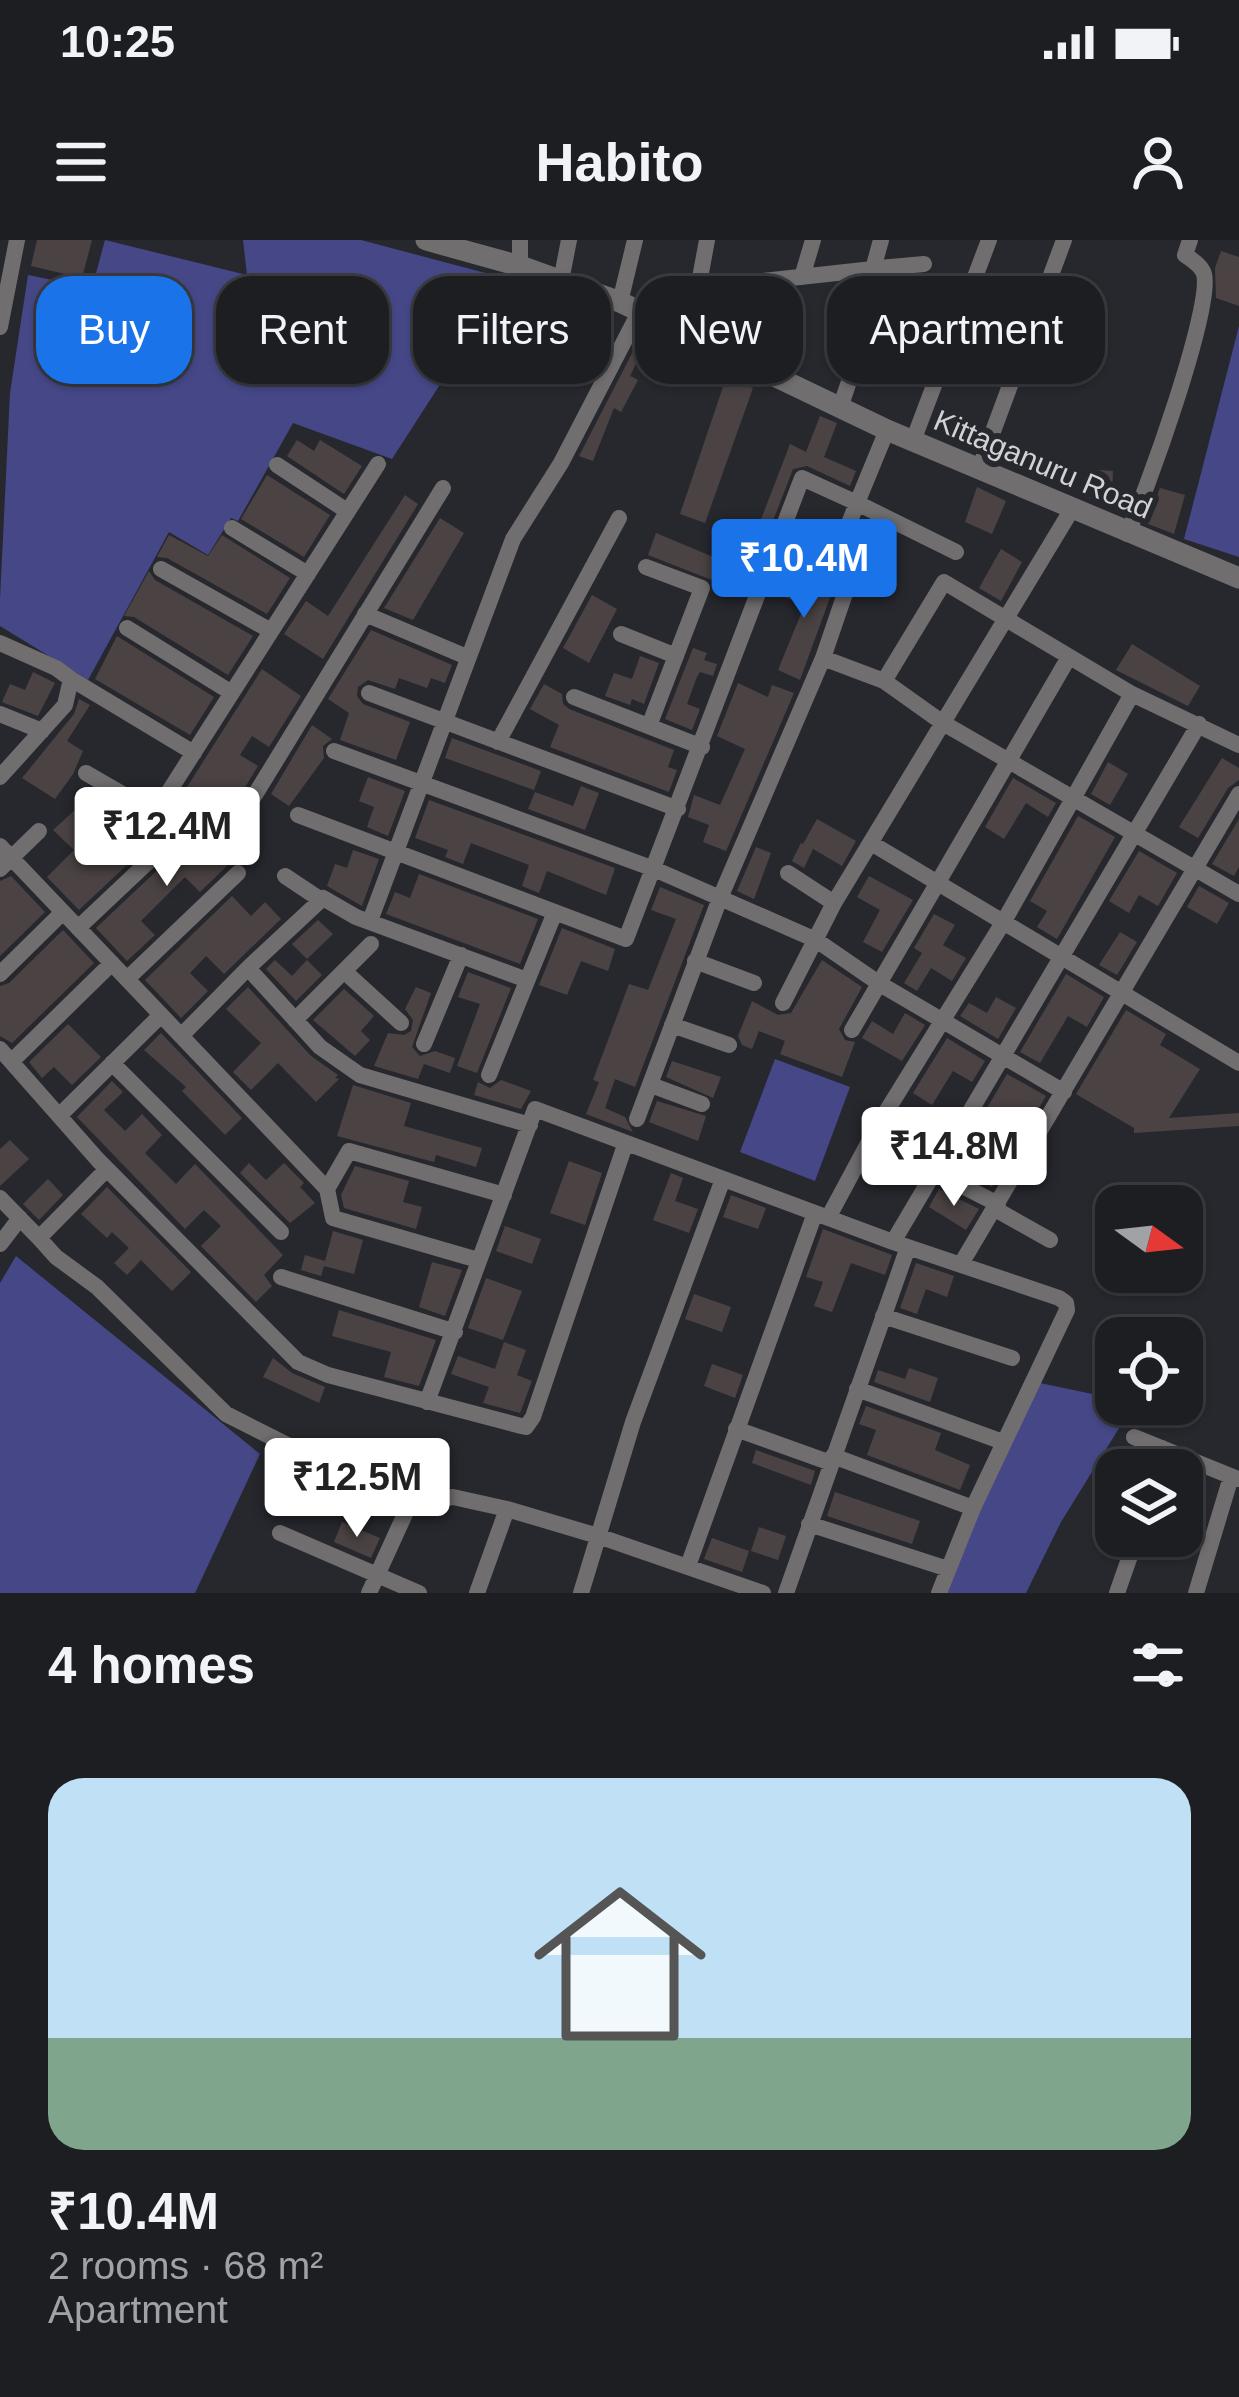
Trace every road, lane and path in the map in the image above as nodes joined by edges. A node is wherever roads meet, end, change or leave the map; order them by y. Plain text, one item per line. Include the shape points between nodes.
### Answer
1 (17, 240) edge
2 (427, 240) edge
3 (520, 240) edge
4 (569, 240) edge
5 (635, 240) edge
6 (707, 240) edge
7 (813, 240) edge
8 (881, 240) edge
9 (989, 240) edge
10 (1064, 240) edge
11 (1190, 240) edge
12 (924, 264) dead end
13 (520, 266) junction
14 (881, 268) junction
15 (5, 275) edge
16 (547, 276) edge
17 (562, 276) edge
18 (700, 276) edge
19 (802, 276) edge
20 (803, 277) edge
21 (611, 299) edge
22 (635, 303) edge
23 (630, 306) junction
24 (0, 327) edge
25 (840, 408) junction
26 (887, 430) junction
27 (914, 441) junction
28 (378, 464) dead end
29 (277, 465) dead end
30 (980, 470) junction
31 (443, 488) dead end
32 (857, 503) junction
33 (1072, 509) junction
34 (347, 512) junction
35 (619, 518) dead end
36 (232, 528) dead end
37 (1127, 534) junction
38 (956, 552) dead end
39 (646, 567) dead end
40 (161, 568) dead end
41 (308, 574) junction
42 (1239, 578) edge
43 (365, 614) junction
44 (1004, 620) junction
45 (128, 628) dead end
46 (271, 631) junction
47 (621, 634) dead end
48 (0, 643) edge
49 (676, 656) junction
50 (467, 657) junction
51 (1069, 657) junction
52 (823, 658) junction
53 (71, 680) junction
54 (884, 681) junction
55 (232, 693) junction
56 (369, 693) dead end
57 (1132, 694) junction
58 (574, 698) dead end
59 (0, 714) edge
60 (443, 721) junction
61 (943, 723) junction
62 (1199, 724) junction
63 (649, 726) junction
64 (42, 730) junction
65 (498, 742) junction
66 (1239, 745) edge
67 (702, 747) junction
68 (334, 751) dead end
69 (194, 753) junction
70 (1009, 761) junction
71 (86, 773) dead end
72 (0, 777) edge
73 (421, 784) junction
74 (170, 790) junction
75 (1239, 794) edge
76 (1072, 798) junction
77 (678, 809) junction
78 (201, 812) junction
79 (298, 815) dead end
80 (39, 830) dead end
81 (1134, 834) junction
82 (871, 843) junction
83 (396, 852) junction
84 (4, 858) edge
85 (654, 869) junction
86 (1195, 869) junction
87 (238, 873) dead end
88 (788, 873) dead end
89 (285, 876) dead end
90 (939, 883) junction
91 (1239, 893) edge
92 (720, 898) junction
93 (321, 900) junction
94 (834, 903) junction
95 (63, 912) junction
96 (555, 913) junction
97 (370, 921) junction
98 (1004, 921) junction
99 (78, 928) junction
100 (816, 940) junction
101 (370, 944) dead end
102 (460, 955) junction
103 (1063, 955) junction
104 (695, 962) junction
105 (112, 963) junction
106 (248, 968) junction
107 (344, 971) junction
108 (0, 974) edge
109 (127, 979) junction
110 (527, 980) junction
111 (754, 983) dead end
112 (880, 984) junction
113 (1123, 991) junction
114 (784, 1003) dead end
115 (161, 1015) junction
116 (944, 1019) junction
117 (295, 1020) junction
118 (401, 1023) dead end
119 (672, 1025) junction
120 (852, 1030) dead end
121 (181, 1036) junction
122 (424, 1044) dead end
123 (729, 1045) dead end
124 (6, 1055) edge
125 (1003, 1056) junction
126 (1239, 1063) edge
127 (112, 1064) junction
128 (489, 1075) dead end
129 (651, 1085) junction
130 (1064, 1092) junction
131 (702, 1104) dead end
132 (61, 1114) junction
133 (637, 1119) dead end
134 (530, 1125) junction
135 (625, 1145) junction
136 (106, 1170) junction
137 (935, 1172) junction
138 (723, 1179) junction
139 (327, 1189) junction
140 (504, 1195) junction
141 (0, 1198) edge
142 (996, 1207) junction
143 (822, 1215) junction
144 (20, 1218) junction
145 (281, 1232) dead end
146 (39, 1238) junction
147 (1050, 1240) dead end
148 (0, 1244) edge
149 (901, 1244) junction
150 (478, 1260) junction
151 (962, 1264) junction
152 (281, 1277) dead end
153 (883, 1316) junction
154 (455, 1332) junction
155 (1012, 1358) dead end
156 (857, 1389) junction
157 (427, 1402) junction
158 (736, 1430) junction
159 (1134, 1437) dead end
160 (1003, 1442) junction
161 (1162, 1448) joint
162 (832, 1459) junction
163 (1235, 1478) edge
164 (410, 1503) junction
165 (973, 1508) junction
166 (507, 1510) junction
167 (809, 1524) junction
168 (280, 1533) dead end
169 (598, 1536) junction
170 (1130, 1557) edge
171 (688, 1566) junction
172 (947, 1569) junction
173 (376, 1575) junction
174 (368, 1593) edge
175 (419, 1593) edge
176 (477, 1593) edge
177 (581, 1593) edge
178 (763, 1593) edge
179 (787, 1593) edge
180 (939, 1593) edge
181 (1117, 1593) edge
182 (1196, 1593) edge

1 - 15 street
2 - 13 street, Kittaganuru Road
3 - 13 street
4 - 17 street
5 - 23 street
6 - 18 street
7 - 19 street
8 - 14 street
9 - 27 street
10 - 30 street
11 - 37 street via 1184,254 1205,277 1198,320
12 - 14 street
13 - 16 street, Kittaganuru Road
14 - 20 street
14 - 25 street
15 - 24 street
21 - 23 street, Kittaganuru Road
22 - 23 street
23 - 25 street, Kittaganuru Road
23 - 50 street via 561,463 512,539
25 - 26 street, Kittaganuru Road
26 - 27 street, Kittaganuru Road
26 - 32 street
27 - 30 street, Kittaganuru Road
28 - 34 street
29 - 34 street
30 - 33 street, Kittaganuru Road
31 - 43 street
32 - 38 street
32 - 52 street via 833,565 851,576
32 - 67 street via 802,478
33 - 37 street, Kittaganuru Road
33 - 44 street
34 - 41 street
35 - 65 street
36 - 41 street
37 - 42 street, Kittaganuru Road
39 - 49 street via 702,588
40 - 46 street
41 - 46 street
43 - 50 street
43 - 78 street via 242,816 226,825
44 - 51 street
44 - 54 street via 944,582
44 - 61 street
45 - 55 street
46 - 55 street
47 - 49 street
48 - 53 street
49 - 63 street
50 - 60 street
51 - 57 street
51 - 70 street
52 - 54 street
52 - 92 street
53 - 64 street via 65,705
53 - 69 street
54 - 61 street
55 - 69 street
56 - 60 street
57 - 62 street
57 - 76 street
58 - 63 street
59 - 64 street
60 - 65 street
60 - 73 street
61 - 70 street
61 - 82 street
62 - 66 street
62 - 81 street
63 - 67 street
64 - 72 street
65 - 77 street
67 - 77 street
68 - 73 street
69 - 74 street
70 - 76 street
70 - 90 street
71 - 74 street via 148,809
73 - 83 street
73 - 85 street
74 - 78 street
75 - 86 street
76 - 81 street
76 - 98 street
77 - 85 street
78 - 99 street
79 - 83 street
80 - 84 street
81 - 86 street
81 - 103 street
82 - 90 street
82 - 94 street
83 - 96 street
83 - 97 street
84 - 95 street
85 - 92 street
85 - 96 street via 626,940
86 - 91 street
86 - 113 street
87 - 109 street
88 - 94 street
89 - 93 street
90 - 98 street
90 - 112 street
92 - 100 street
92 - 104 street
93 - 97 street
93 - 106 street
94 - 100 street
95 - 99 street
95 - 108 street
96 - 110 street
97 - 102 street
98 - 103 street
98 - 116 street
99 - 105 street
100 - 112 street
100 - 114 street
101 - 107 street
102 - 110 street
102 - 122 street
103 - 113 street
103 - 125 street
104 - 111 street
104 - 119 street
105 - 109 street
105 - 124 street
106 - 117 street
106 - 121 street
107 - 117 street
107 - 118 street
109 - 115 street
110 - 128 street
112 - 116 street
112 - 120 street
113 - 126 street
113 - 130 street
115 - 121 street
115 - 127 street
116 - 125 street
116 - 143 street
117 - 134 street via 360,1075
119 - 123 street
119 - 129 street
121 - 139 street
124 - 132 street
125 - 130 street
125 - 137 street
127 - 132 street
127 - 145 street
129 - 131 street
129 - 133 street
130 - 142 street
132 - 136 street
134 - 135 street via 535,1109
134 - 140 street
135 - 138 street
135 - 157 street via 530,1423
136 - 146 street
136 - 157 street via 298,1362
137 - 142 street
137 - 149 street
138 - 143 street
138 - 169 street
139 - 140 street via 349,1151
139 - 150 street via 333,1218
140 - 150 street
141 - 144 street
142 - 147 street
142 - 151 street
143 - 149 street
143 - 158 street
144 - 146 street
144 - 148 street
146 - 164 street via 226,1414 380,1498
149 - 151 street
149 - 153 street
150 - 154 street
151 - 160 street via 1068,1306
152 - 154 street
153 - 155 street
153 - 156 street
154 - 157 street
156 - 160 street
156 - 162 street
158 - 162 street
158 - 171 street
159 - 161 street
160 - 165 street
161 - 163 street
162 - 165 street
162 - 167 street
163 - 182 street
164 - 166 street via 453,1497
164 - 173 street
165 - 172 street
166 - 169 street
166 - 176 street
167 - 172 street
167 - 179 street
168 - 173 street
169 - 171 street
169 - 177 street
170 - 181 street
171 - 178 street
172 - 180 street
173 - 174 street
173 - 175 street

